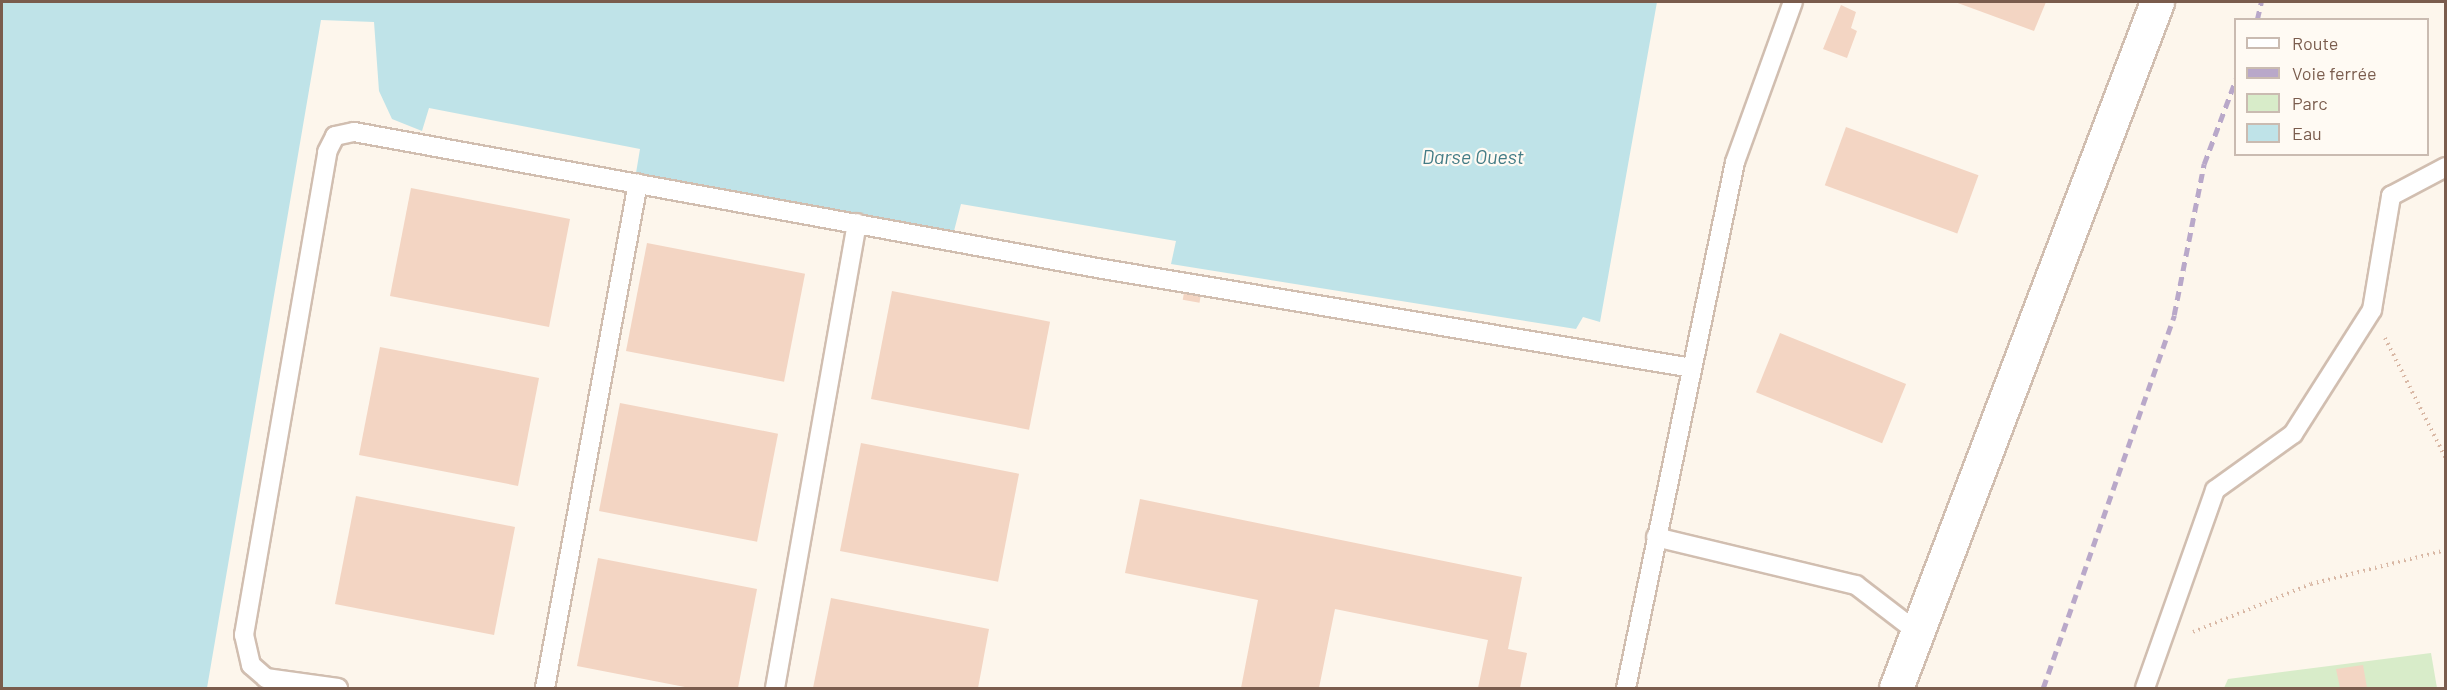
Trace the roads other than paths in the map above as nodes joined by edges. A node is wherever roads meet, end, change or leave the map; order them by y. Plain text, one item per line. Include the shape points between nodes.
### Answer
1 (1793, 2) edge
2 (2157, 2) edge
3 (2445, 167) edge
4 (638, 183) junction
5 (857, 223) junction
6 (1692, 368) junction
7 (1656, 537) junction
8 (1917, 632) junction
9 (338, 688) edge
10 (545, 688) edge
11 (775, 688) edge
12 (1626, 688) edge
13 (1896, 688) edge
14 (2145, 688) edge

1 - 6 lane via 1735,162
2 - 8 street
3 - 14 lane via 2391,196 2372,310 2293,434 2215,490
4 - 5 lane
4 - 9 lane via 354,132 335,136 327,152 244,634 251,665 266,678
4 - 10 lane
5 - 6 lane via 1103,269
5 - 11 lane
6 - 7 lane
7 - 8 lane via 1856,585
7 - 12 lane
8 - 13 street

